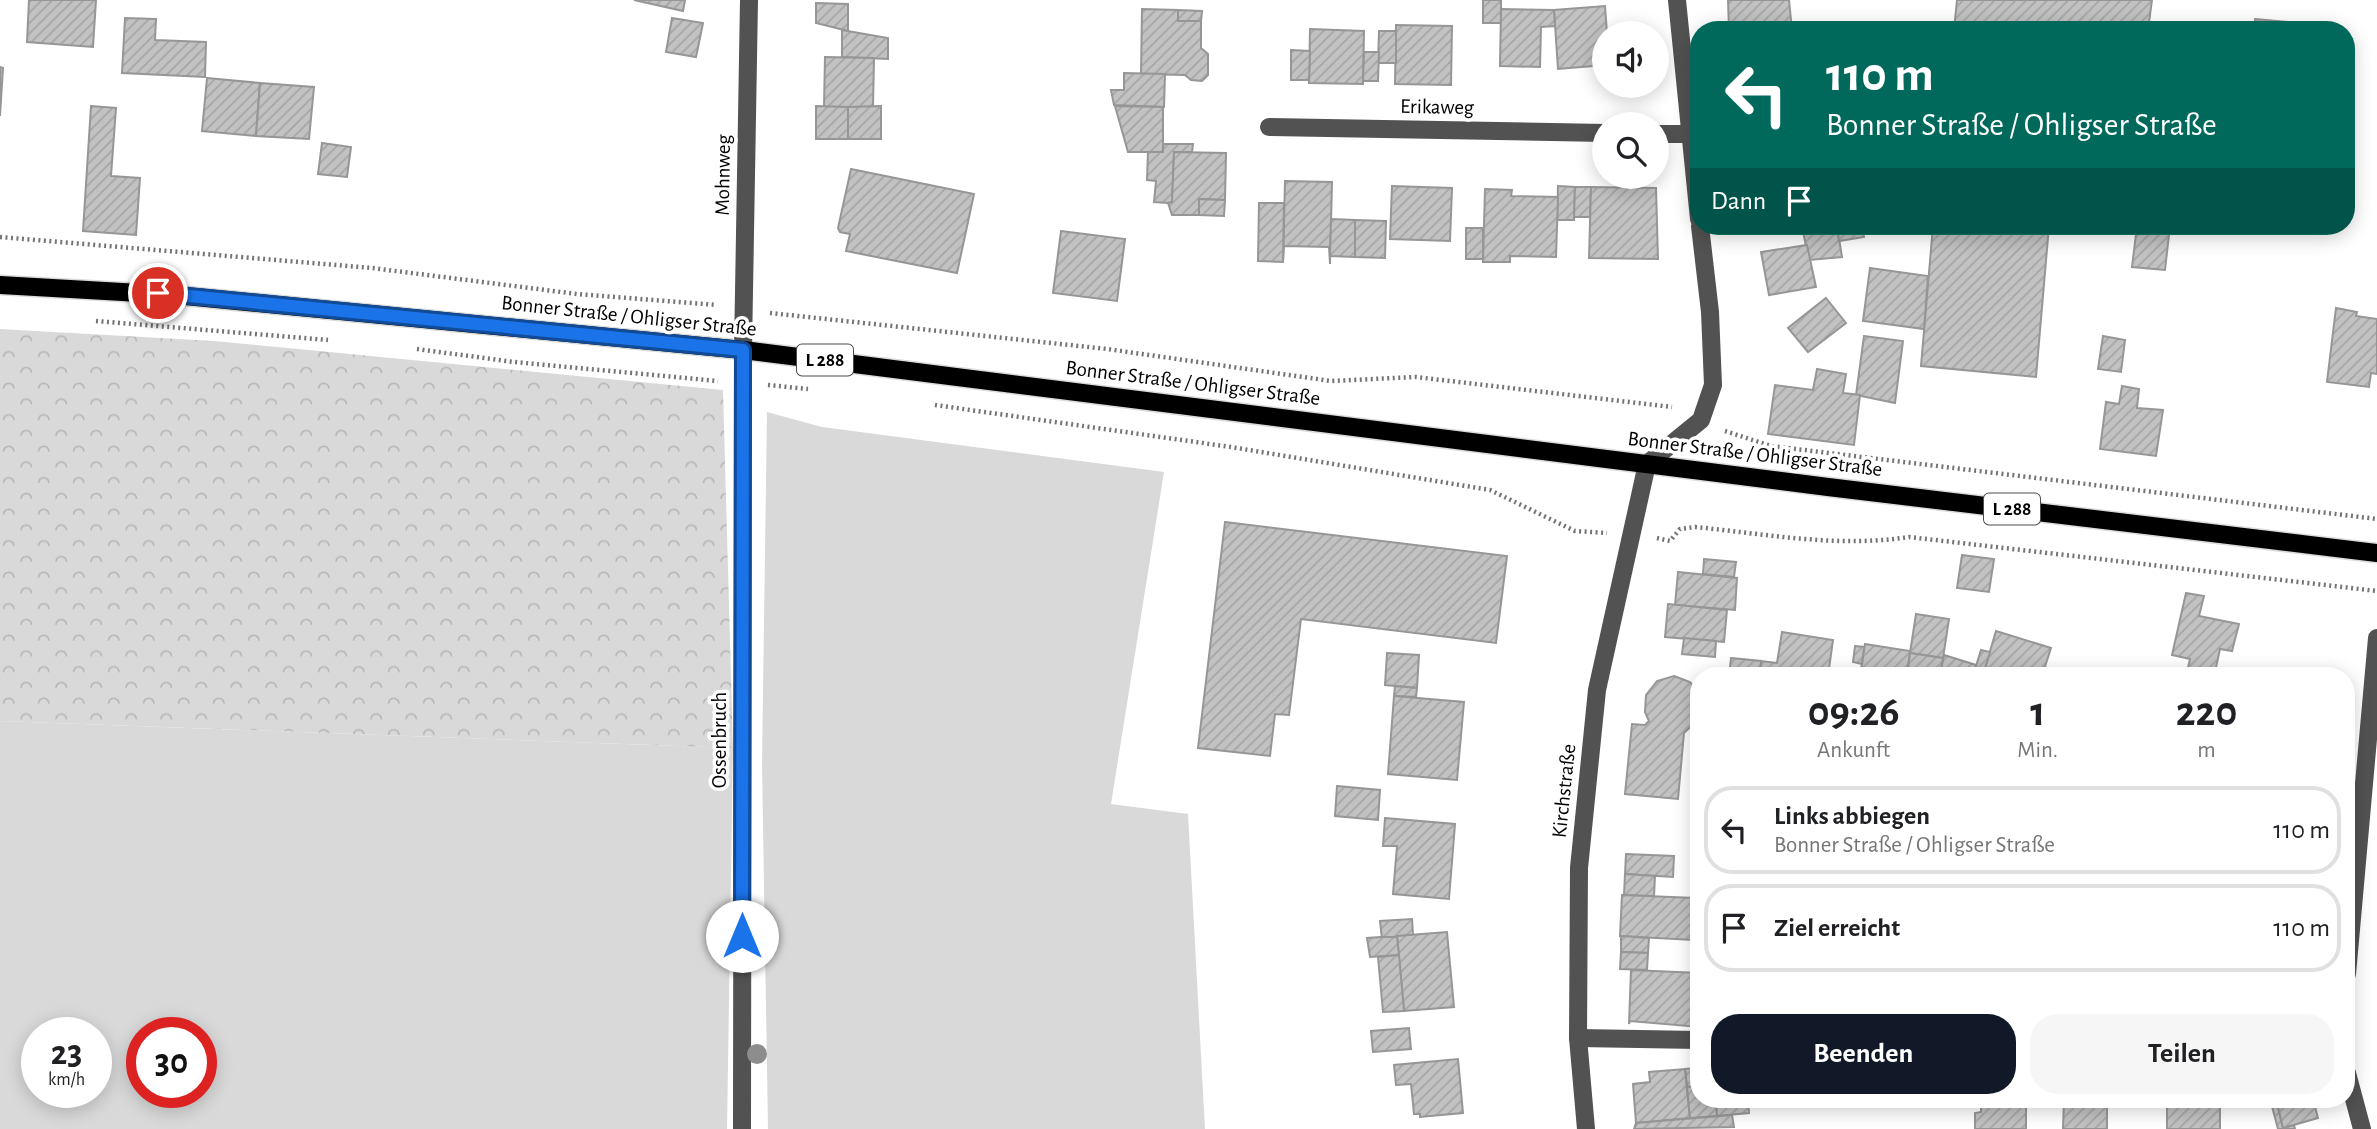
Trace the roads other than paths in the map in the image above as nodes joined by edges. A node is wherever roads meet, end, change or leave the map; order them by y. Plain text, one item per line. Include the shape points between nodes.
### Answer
1 (749, 0) edge
2 (1677, 0) edge
3 (1269, 127) dead end
4 (1592, 133) edge
5 (1669, 134) edge
6 (1690, 134) joint
7 (1701, 235) edge
8 (0, 285) edge
9 (743, 350) junction
10 (1647, 464) junction
11 (2377, 553) edge
12 (2377, 638) edge
13 (2355, 884) edge
14 (1578, 1038) junction
15 (1690, 1040) edge
16 (2355, 1103) edge
17 (742, 1129) edge
18 (1586, 1129) edge
19 (2362, 1129) edge

1 - 9 street, Mohnweg
2 - 6 street
3 - 4 street, Erikaweg
5 - 6 street
7 - 10 street via 1713,385 1701,420
8 - 9 main road, Bonner Straße / Ohligser Straße / L 288 via 175,295
9 - 10 main road, Bonner Straße / Ohligser Straße / L 288
9 - 17 street, Ossenbruch
10 - 11 main road, Bonner Straße / Ohligser Straße / L 288
10 - 14 street, Kirchstraße via 1597,690 1579,868
12 - 13 street
14 - 15 street
14 - 18 street, Kirchstraße
16 - 19 street

